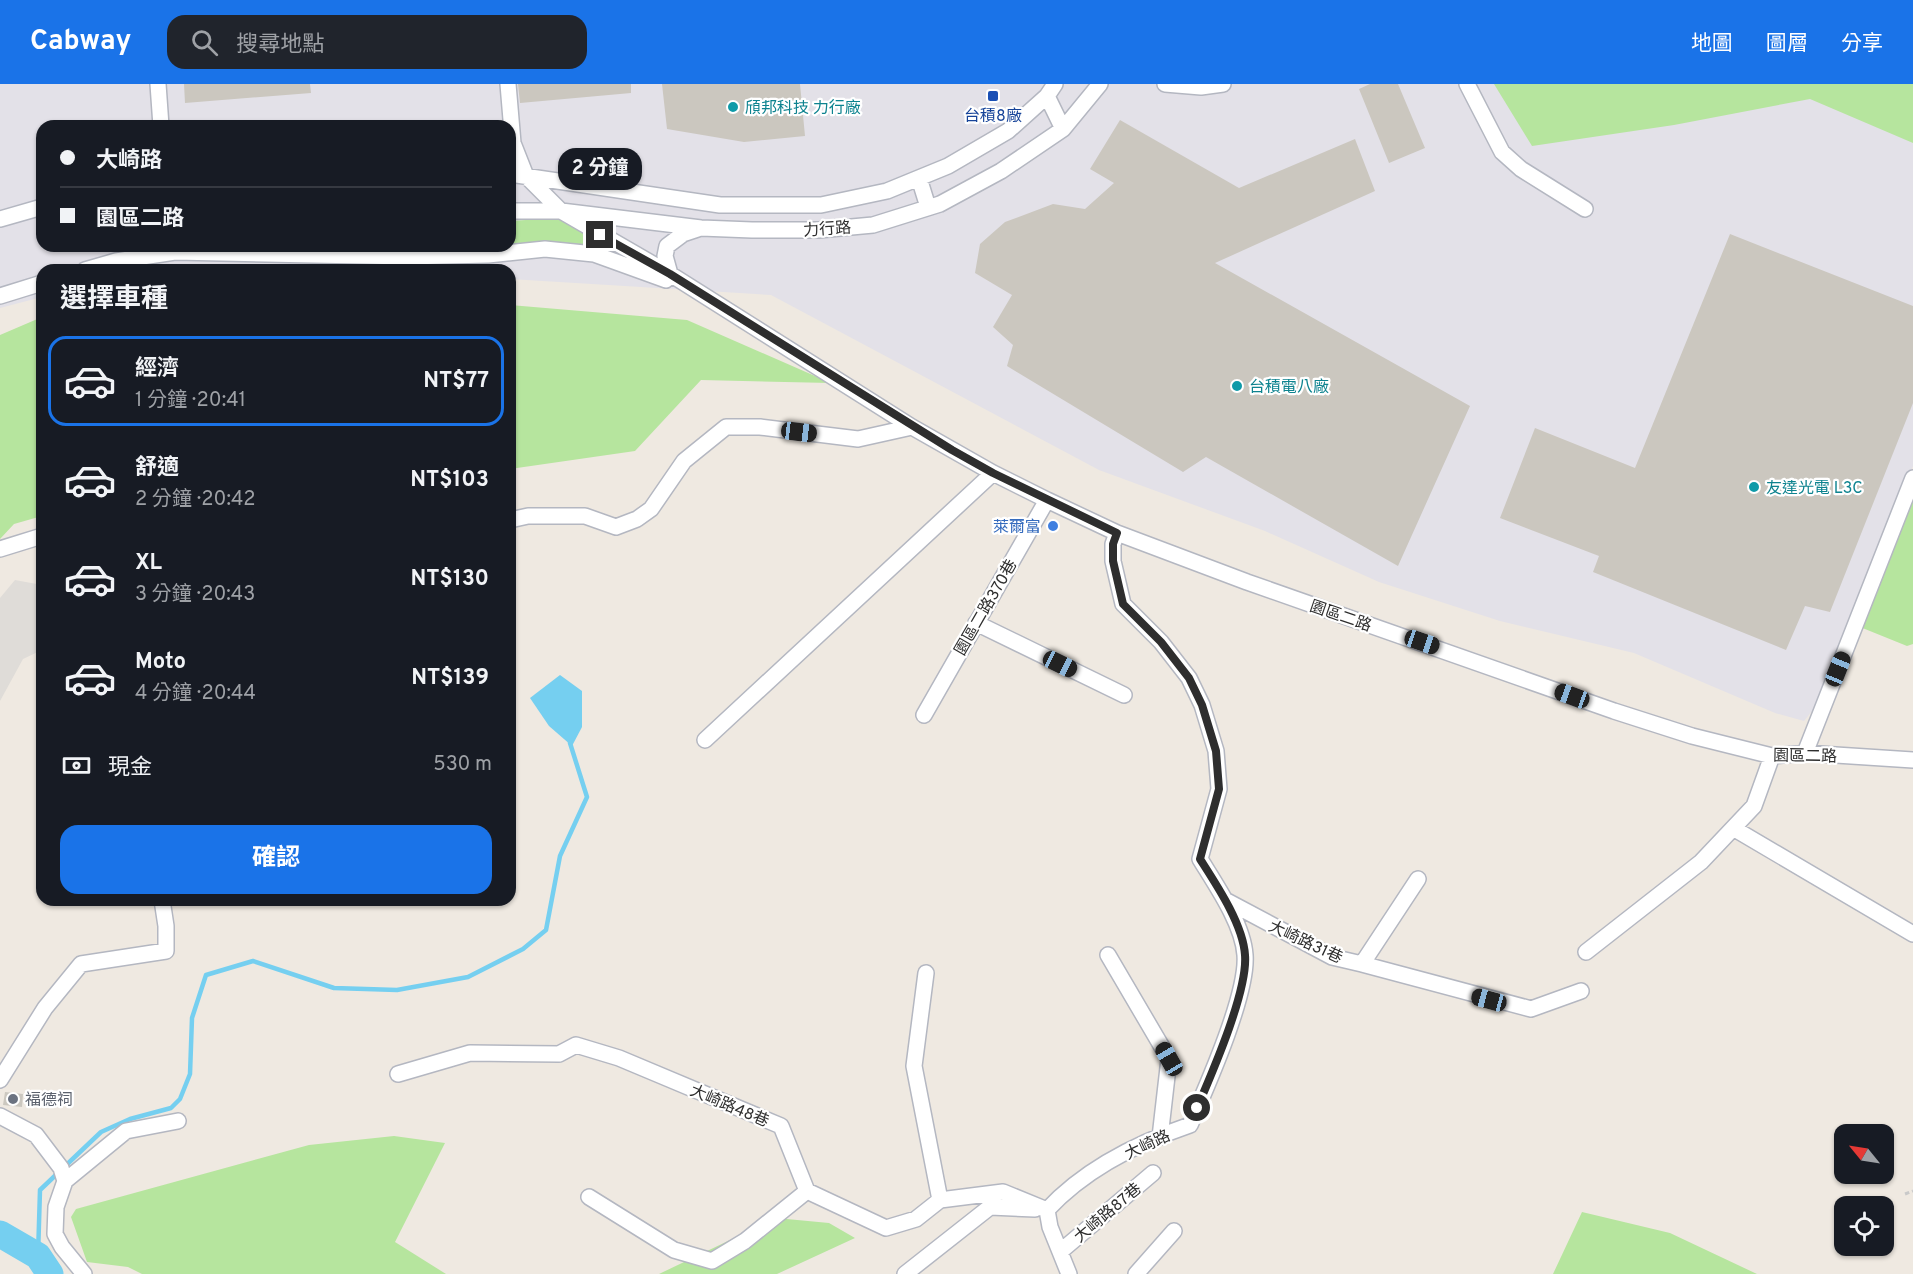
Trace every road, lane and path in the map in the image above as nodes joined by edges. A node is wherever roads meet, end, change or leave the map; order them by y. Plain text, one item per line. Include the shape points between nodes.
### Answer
1 (158, 84) edge
2 (508, 84) edge
3 (1100, 84) edge
4 (1165, 84) edge
5 (1223, 84) edge
6 (1467, 84) edge
7 (1051, 90) edge
8 (161, 120) edge
9 (511, 120) edge
10 (1063, 129) junction
11 (516, 151) edge
12 (516, 175) edge
13 (526, 176) junction
14 (919, 177) junction
15 (928, 207) junction
16 (36, 209) edge
17 (1585, 209) dead end
18 (516, 211) edge
19 (561, 211) junction
20 (0, 219) edge
21 (700, 228) junction
22 (115, 253) edge
23 (96, 264) edge
24 (670, 274) junction
25 (36, 285) edge
26 (0, 296) edge
27 (806, 361) junction
28 (912, 427) junction
29 (993, 473) junction
30 (1913, 478) edge
31 (1047, 500) junction
32 (516, 519) edge
33 (1117, 533) junction
34 (36, 538) edge
35 (0, 549) edge
36 (976, 623) junction
37 (1124, 695) dead end
38 (924, 715) dead end
39 (705, 740) dead end
40 (1805, 753) junction
41 (1772, 756) junction
42 (1913, 759) edge
43 (1733, 828) junction
44 (1418, 879) dead end
45 (1225, 900) junction
46 (163, 906) edge
47 (1913, 934) edge
48 (1586, 952) dead end
49 (1108, 956) dead end
50 (1362, 964) junction
51 (926, 973) dead end
52 (1581, 991) dead end
53 (398, 1074) dead end
54 (0, 1080) edge
55 (0, 1116) edge
56 (178, 1121) dead end
57 (1160, 1137) junction
58 (1153, 1173) dead end
59 (65, 1181) junction
60 (807, 1191) junction
61 (1913, 1191) edge
62 (1905, 1194) dead end
63 (589, 1197) dead end
64 (940, 1200) junction
65 (1047, 1210) junction
66 (1174, 1231) dead end
67 (1060, 1251) junction
68 (84, 1274) edge
69 (905, 1274) edge
70 (1069, 1274) edge
71 (1136, 1274) edge

1 - 8 street
2 - 9 street
3 - 10 street, 力行路
4 - 5 street
6 - 17 street via 1502,152 1521,169
7 - 10 street
7 - 14 street, 力行路 via 1008,131 948,166
10 - 15 street, 力行路 via 1001,171
11 - 13 street
12 - 13 street, 力行路
13 - 14 street, 力行路 via 720,206 782,207 821,205 887,190
13 - 19 street, 園區二路
14 - 15 street
15 - 21 street, 力行路 via 873,225 819,230
16 - 20 street
18 - 19 street, 力行路
19 - 21 street, 力行路
19 - 24 street, 園區二路
21 - 24 street via 667,246 665,256
22 - 23 street, 園區二路
22 - 27 street, 園區二路 via 407,256 488,255 544,249 594,254 677,285
24 - 27 street, 園區二路
25 - 26 street
27 - 28 street, 園區二路
28 - 29 street, 園區二路
28 - 32 street via 858,440 760,427 726,427 684,461 651,509 637,519 616,526 585,516
29 - 31 street, 園區二路
29 - 39 street
30 - 40 street
31 - 33 street, 園區二路
31 - 36 street, 園區二路370巷
33 - 41 street, 園區二路 via 1614,711
33 - 45 street, 大崎路 via 1113,561 1123,604 1161,642 1189,678 1216,751 1219,789 1200,859
34 - 35 street
36 - 37 street
36 - 38 street, 園區二路370巷
40 - 41 street, 園區二路
40 - 42 street, 園區二路
41 - 43 street via 1754,806
43 - 47 street
43 - 48 street via 1701,862
44 - 50 street, 大崎路31巷
45 - 50 street, 大崎路31巷 via 1332,957
45 - 57 street, 大崎路 via 1245,953 1243,978 1212,1075 1190,1125
46 - 54 street via 165,951 81,964 45,1008
49 - 57 street via 1169,1059
50 - 52 street via 1531,1009
51 - 64 street via 914,1066
53 - 60 street, 大崎路48巷 via 470,1053 559,1054 576,1045 619,1058 781,1126
55 - 59 street via 36,1135 61,1168
56 - 59 street via 126,1131
57 - 65 street, 大崎路 via 1086,1173
58 - 67 street, 大崎路87巷
59 - 68 street via 56,1207 55,1234
60 - 63 street via 745,1241 712,1261 674,1250
60 - 64 street via 886,1228 916,1219
61 - 62 path
64 - 65 street via 1003,1192
65 - 67 street
65 - 69 street via 990,1207
66 - 71 street
67 - 70 street

